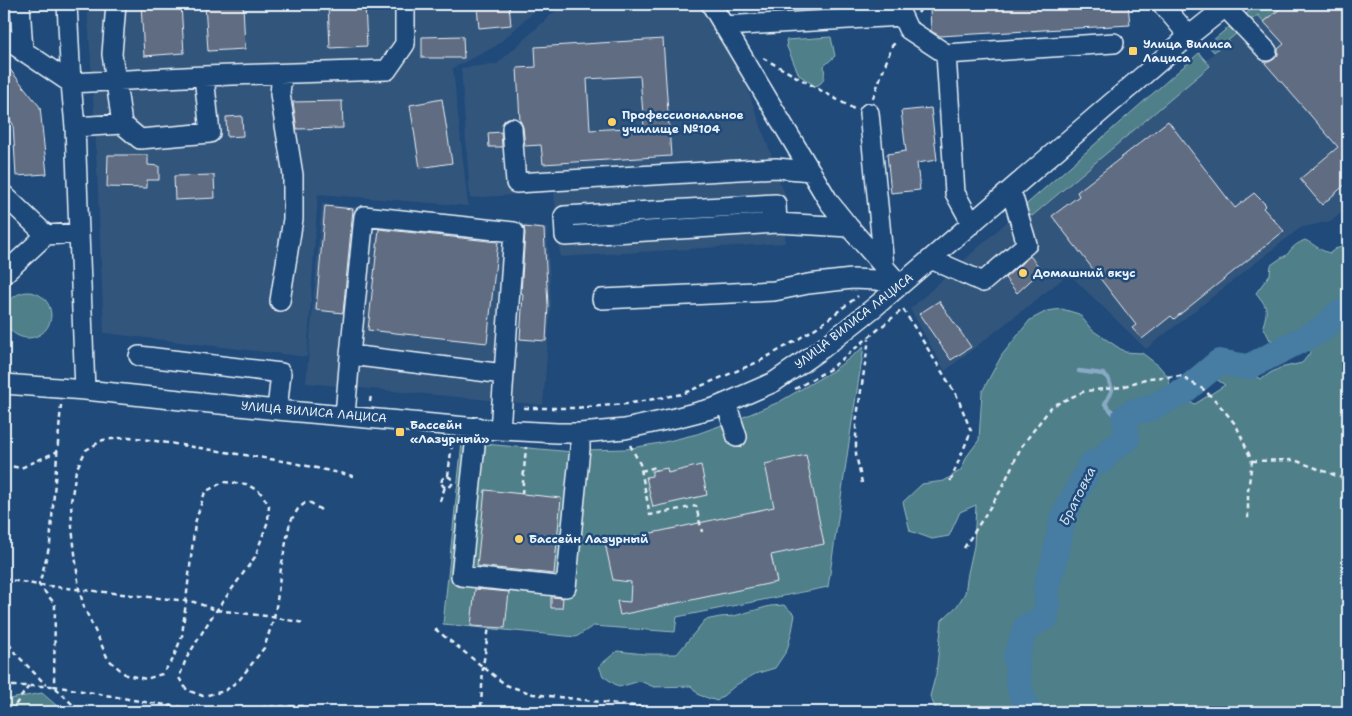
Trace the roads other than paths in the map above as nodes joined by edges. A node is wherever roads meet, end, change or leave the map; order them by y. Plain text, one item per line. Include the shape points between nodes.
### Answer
1 (20, 4) edge
2 (68, 4) edge
3 (116, 4) edge
4 (405, 4) edge
5 (711, 4) edge
6 (1162, 4) edge
7 (1227, 5) edge
8 (723, 26) junction
9 (1190, 36) junction
10 (4, 38) edge
11 (1114, 43) dead end
12 (1267, 51) dead end
13 (24, 52) junction
14 (946, 54) junction
15 (282, 74) junction
16 (204, 76) junction
17 (116, 81) junction
18 (71, 83) junction
19 (869, 112) road end
20 (122, 124) junction
21 (75, 128) junction
22 (512, 128) dead end
23 (811, 171) junction
24 (1011, 191) junction
25 (4, 195) edge
26 (777, 224) junction
27 (972, 224) junction
28 (849, 227) junction
29 (78, 233) junction
30 (46, 235) junction
31 (930, 259) junction
32 (884, 266) junction
33 (4, 274) edge
34 (900, 285) junction
35 (602, 300) dead end
36 (280, 302) dead end
37 (350, 355) junction
38 (139, 356) dead end
39 (504, 374) junction
40 (4, 384) edge
41 (85, 390) junction
42 (726, 403) junction
43 (277, 410) junction
44 (345, 415) junction
45 (476, 427) junction
46 (500, 430) junction
47 (580, 433) junction
48 (737, 436) dead end

1 - 13 street
2 - 18 street
3 - 17 street via 112,54
4 - 15 street via 405,44 387,70
5 - 8 street
6 - 9 street
7 - 9 street, УЛИЦА ВИЛИСА ЛАЦИСА
7 - 12 street
8 - 14 street via 902,16 908,29
8 - 23 street
9 - 24 street, УЛИЦА ВИЛИСА ЛАЦИСА
10 - 13 street
11 - 14 street
13 - 18 street
14 - 27 street via 955,193
15 - 16 street
15 - 36 street via 280,94 293,175 293,219
16 - 17 street
16 - 20 street via 210,133 140,138
17 - 18 street
17 - 20 street
18 - 21 street
19 - 32 street
20 - 21 street
21 - 29 street
22 - 23 street via 516,183 776,168
23 - 28 street via 829,202
24 - 27 street, УЛИЦА ВИЛИСА ЛАЦИСА
24 - 31 street via 1027,244 983,282
25 - 30 street
26 - 26 street via 565,236 564,216 776,204
26 - 28 street
27 - 31 street, УЛИЦА ВИЛИСА ЛАЦИСА
28 - 32 street
29 - 30 street
29 - 41 street
30 - 33 street
31 - 34 street, УЛИЦА ВИЛИСА ЛАЦИСА
32 - 34 street
34 - 35 street via 852,279 774,291
34 - 42 street, УЛИЦА ВИЛИСА ЛАЦИСА via 823,348 774,382
37 - 39 street
37 - 39 street via 364,216 514,232
37 - 44 street
38 - 43 street via 281,373
39 - 46 street
40 - 41 street, УЛИЦА ВИЛИСА ЛАЦИСА
41 - 43 street, УЛИЦА ВИЛИСА ЛАЦИСА
42 - 47 street, УЛИЦА ВИЛИСА ЛАЦИСА via 625,429
42 - 48 street
43 - 44 street, УЛИЦА ВИЛИСА ЛАЦИСА
44 - 45 street, УЛИЦА ВИЛИСА ЛАЦИСА
45 - 46 street, УЛИЦА ВИЛИСА ЛАЦИСА
45 - 47 street via 460,576 566,587
46 - 47 street, УЛИЦА ВИЛИСА ЛАЦИСА

